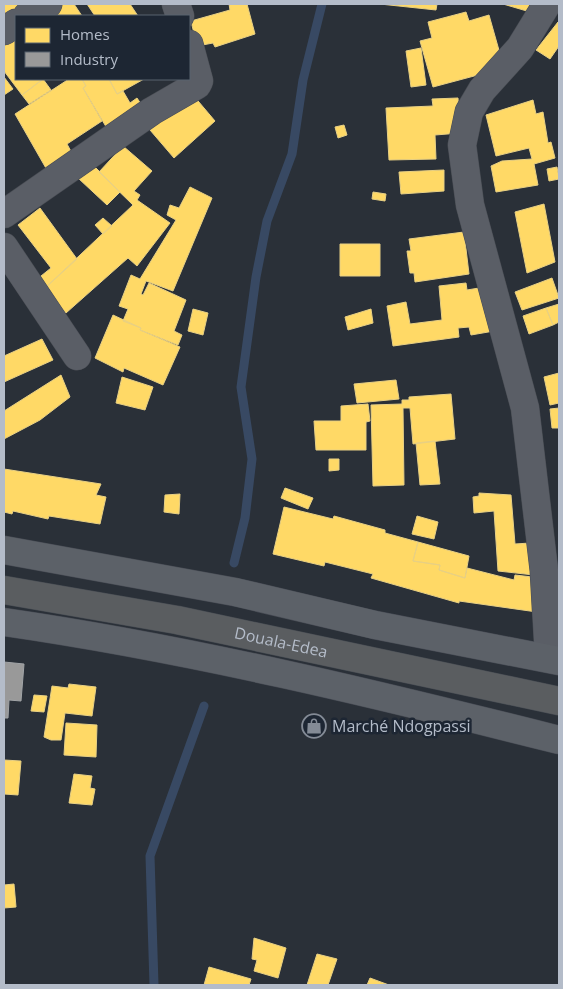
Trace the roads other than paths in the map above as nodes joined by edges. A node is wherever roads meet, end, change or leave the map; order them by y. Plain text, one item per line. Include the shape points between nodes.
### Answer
1 (48, 4) edge
2 (547, 4) edge
3 (30, 15) edge
4 (15, 25) edge
5 (4, 32) edge
6 (190, 48) edge
7 (4, 214) edge
8 (4, 248) edge
9 (77, 356) dead end
10 (4, 550) edge
11 (552, 568) edge
12 (4, 590) edge
13 (4, 622) edge
14 (554, 660) edge
15 (559, 701) edge
16 (559, 740) edge

1 - 3 street
2 - 11 street via 520,48 482,90 469,112 462,145 470,205 525,408
4 - 5 street
6 - 7 street via 199,81 197,86 152,112
8 - 9 street
10 - 14 main road via 235,592 375,625
11 - 14 street
12 - 15 highway, Douala-Edea via 177,620
13 - 16 main road via 169,650 398,700

